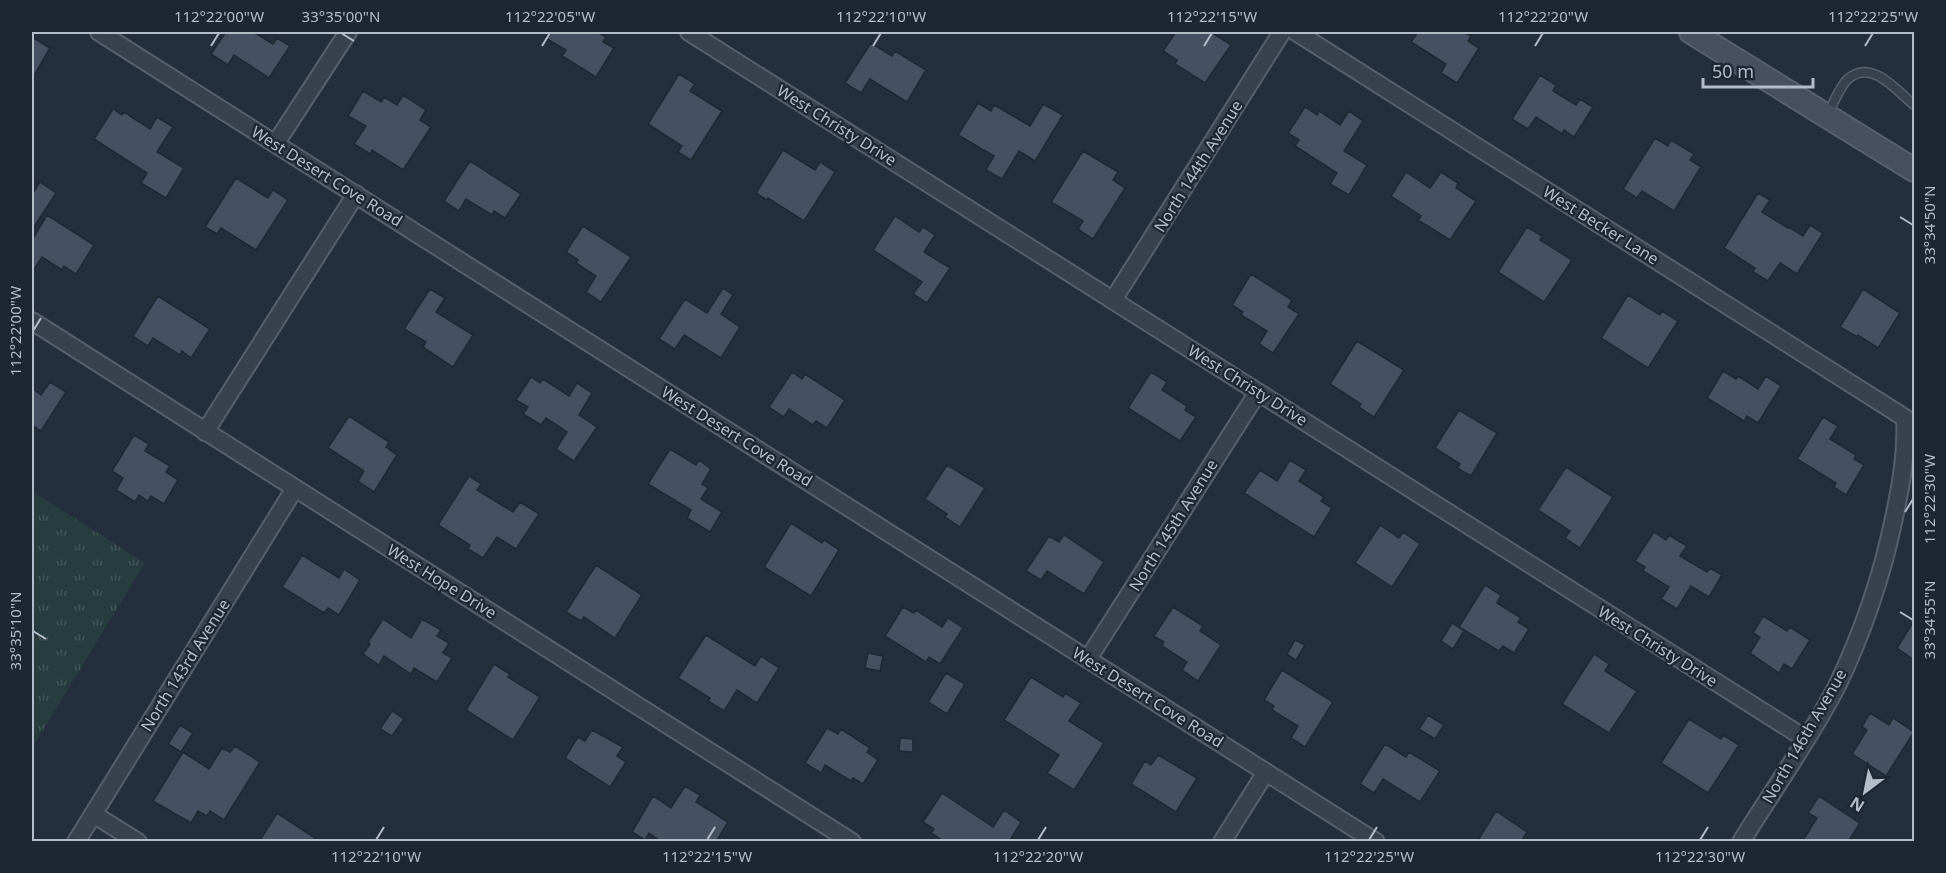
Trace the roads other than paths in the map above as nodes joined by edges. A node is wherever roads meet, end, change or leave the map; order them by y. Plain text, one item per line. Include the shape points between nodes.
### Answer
1 (99, 32) edge
2 (348, 32) edge
3 (689, 32) edge
4 (1282, 32) edge
5 (1296, 32) edge
6 (1691, 32) edge
7 (1914, 105) edge
8 (1827, 116) junction
9 (276, 143) junction
10 (1914, 170) edge
11 (356, 194) junction
12 (1113, 300) junction
13 (32, 321) edge
14 (1258, 392) junction
15 (1905, 418) joint
16 (205, 432) junction
17 (295, 488) junction
18 (1088, 659) junction
19 (1806, 740) junction
20 (1266, 772) junction
21 (93, 814) junction
22 (76, 842) edge
23 (138, 842) edge
24 (852, 842) edge
25 (1222, 842) edge
26 (1376, 842) edge
27 (1741, 842) edge

1 - 9 street, West Desert Cove Road
2 - 9 street
3 - 12 street, West Christy Drive
4 - 12 street, North 144th Avenue
5 - 15 street, West Becker Lane
6 - 8 main road
7 - 8 lane via 1887,82 1872,73 1861,72 1847,80
8 - 10 main road
9 - 11 street, West Desert Cove Road
11 - 16 street
11 - 18 street, West Desert Cove Road
12 - 14 street, West Christy Drive
13 - 16 street, West Hope Drive
14 - 18 street, North 145th Avenue
14 - 19 street, West Christy Drive
15 - 19 street, North 146th Avenue via 1906,444 1887,552 1855,646
16 - 17 street, West Hope Drive
17 - 21 street, North 143rd Avenue
17 - 24 street, West Hope Drive
18 - 20 street, West Desert Cove Road
19 - 27 street, North 146th Avenue
20 - 25 street
20 - 26 street, West Desert Cove Road
21 - 22 street, North 143rd Avenue
21 - 23 street

